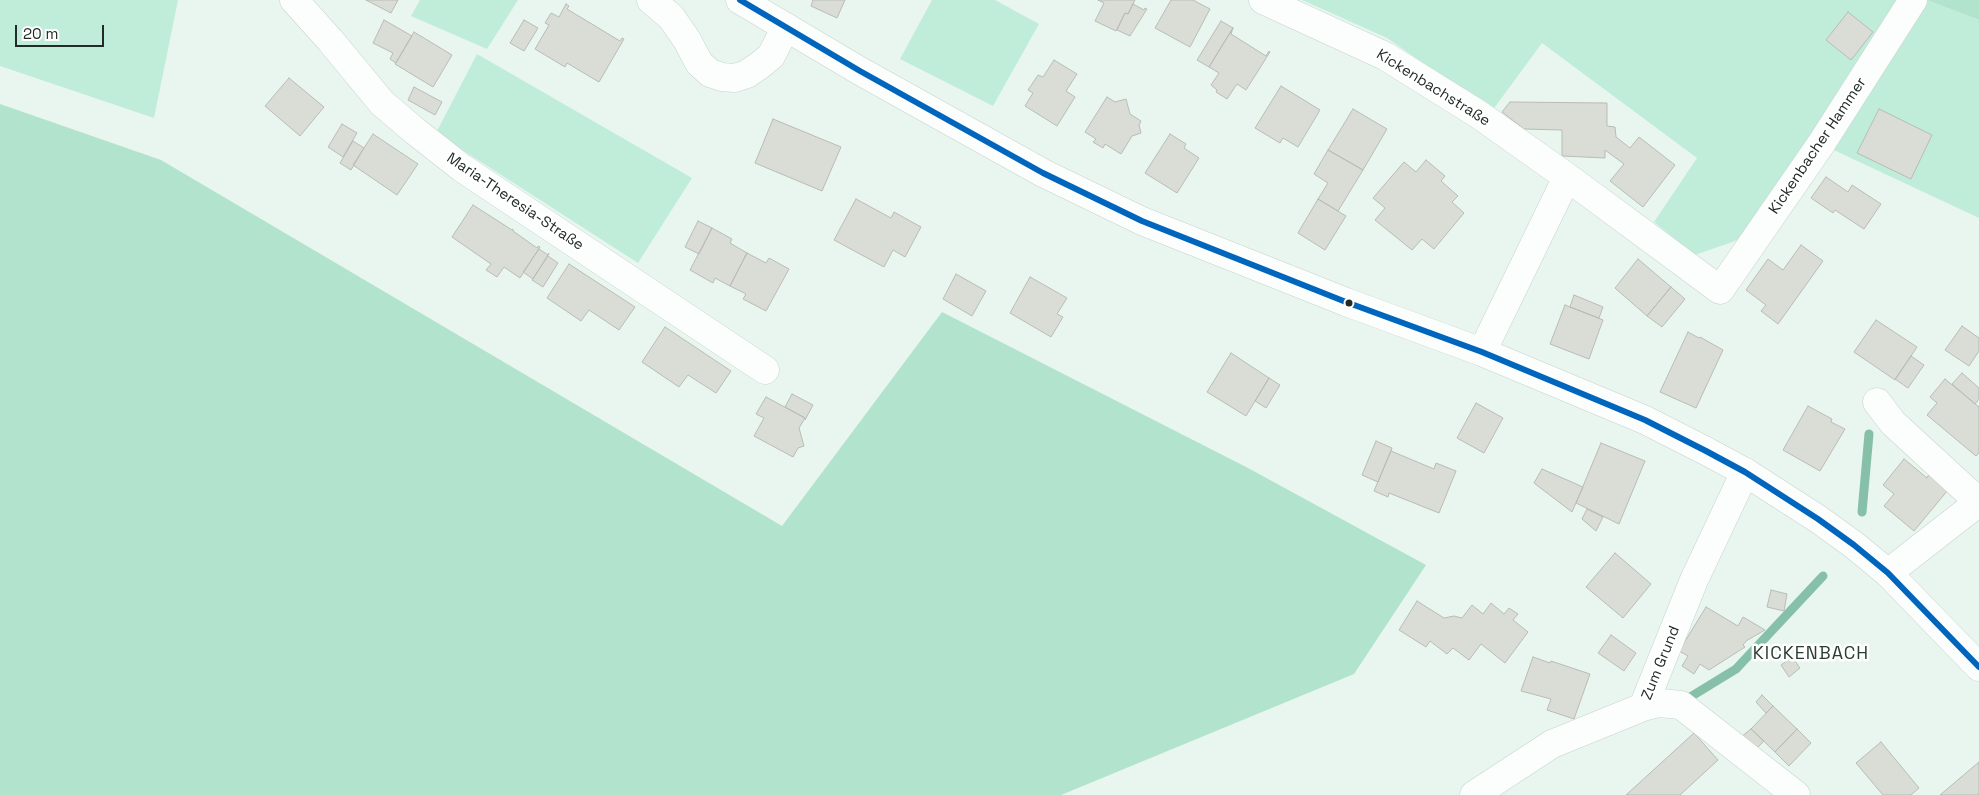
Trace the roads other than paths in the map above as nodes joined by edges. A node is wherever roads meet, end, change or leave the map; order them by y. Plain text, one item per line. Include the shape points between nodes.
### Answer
1 (294, 0) edge
2 (651, 0) edge
3 (740, 0) edge
4 (1263, 0) edge
5 (1913, 0) edge
6 (786, 27) junction
7 (1567, 177) junction
8 (1720, 290) joint
9 (1482, 352) junction
10 (765, 370) dead end
11 (1878, 402) dead end
12 (1745, 472) junction
13 (1979, 502) edge
14 (1888, 572) junction
15 (1979, 667) edge
16 (1643, 708) junction
17 (1474, 795) edge
18 (1796, 795) edge

1 - 10 street, Maria-Theresia-Straße via 382,103 462,168
2 - 6 street via 670,17 699,64 722,77 735,78 760,66 770,56
3 - 6 street
4 - 7 street, Kickenbachstraße via 1386,56 1478,114
5 - 8 street, Kickenbacher Hammer via 1821,144
6 - 9 street via 1043,174 1142,221
7 - 8 street, Kickenbachstraße
7 - 9 street
9 - 12 street via 1667,430
11 - 13 street via 1893,423
12 - 14 street via 1818,519
12 - 16 street, Zum Grund via 1694,580
13 - 14 street
14 - 15 street
16 - 17 street, Zum Grund via 1552,744
16 - 18 street via 1659,703 1681,705

